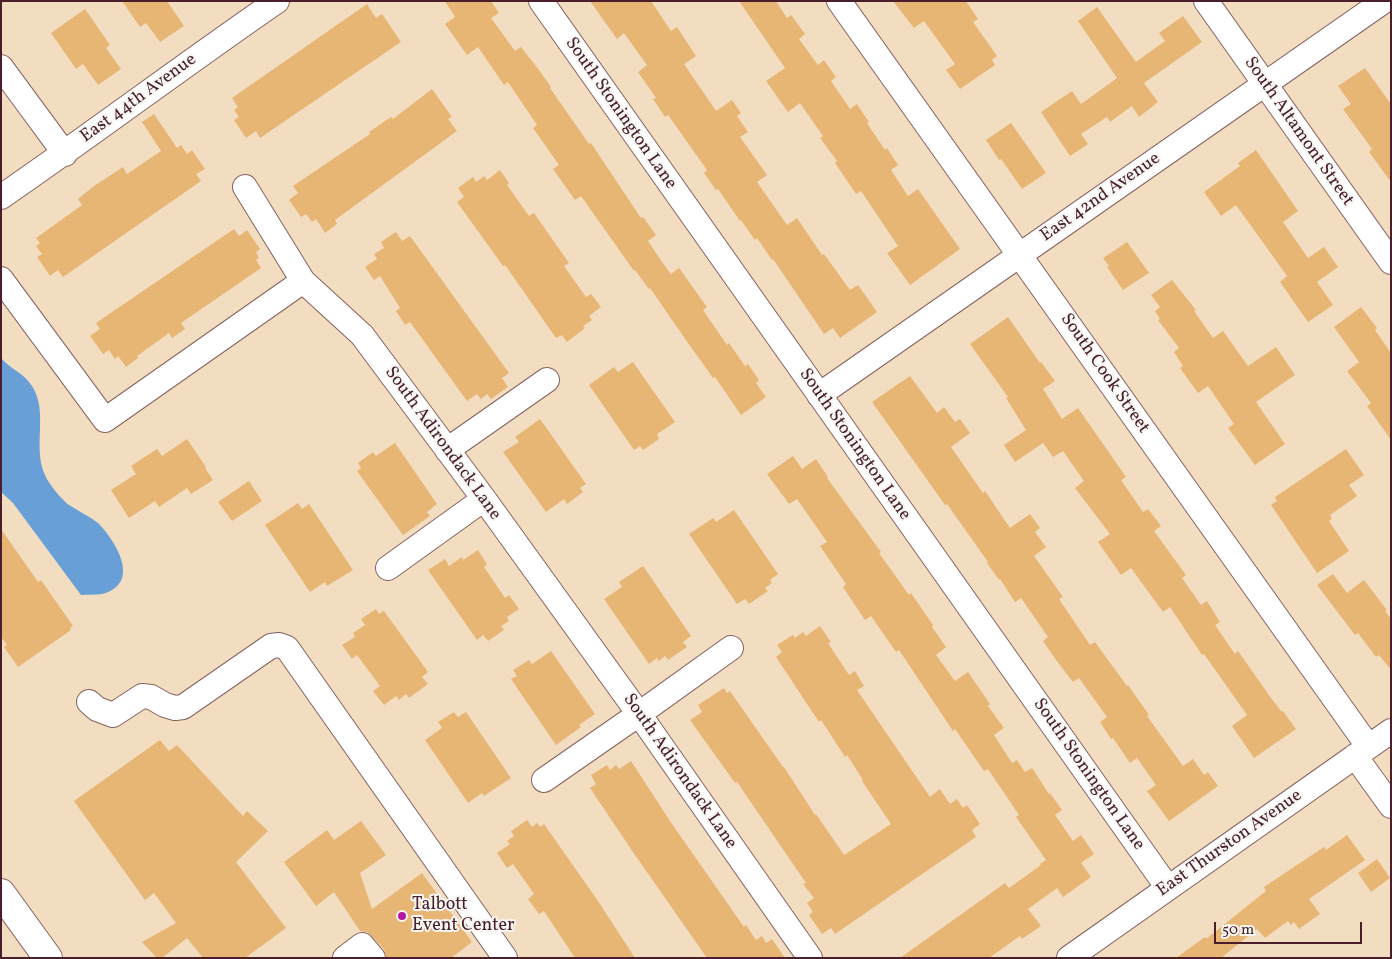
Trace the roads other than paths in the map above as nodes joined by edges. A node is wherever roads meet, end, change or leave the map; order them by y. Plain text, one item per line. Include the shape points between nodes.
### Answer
1 (277, 1) edge
2 (541, 1) edge
3 (839, 1) edge
4 (1206, 1) edge
5 (1384, 1) edge
6 (1, 67) edge
7 (1265, 85) junction
8 (64, 154) junction
9 (245, 188) dead end
10 (1, 197) edge
11 (1019, 254) junction
12 (1391, 262) edge
13 (1, 280) edge
14 (303, 281) junction
15 (547, 380) dead end
16 (819, 395) junction
17 (447, 450) junction
18 (484, 499) junction
19 (388, 568) dead end
20 (731, 648) dead end
21 (89, 702) dead end
22 (639, 714) junction
23 (1391, 731) edge
24 (1362, 751) junction
25 (544, 780) dead end
26 (1391, 806) edge
27 (1168, 888) junction
28 (1, 893) edge
29 (48, 958) edge
30 (345, 958) edge
31 (373, 958) edge
32 (505, 958) edge
33 (810, 958) edge
34 (1069, 958) edge

1 - 8 street, East 44th Avenue
2 - 16 street, South Stonington Lane
3 - 11 street, South Cook Street
4 - 7 street, South Altamont Street
5 - 7 street, East 42nd Avenue
6 - 8 street
7 - 11 street, East 42nd Avenue
7 - 12 street, South Altamont Street
8 - 10 street, East 44th Avenue
9 - 14 street, South Adirondack Lane
11 - 16 street, East 42nd Avenue
11 - 24 street, South Cook Street
13 - 14 street via 105,420
14 - 17 street, South Adirondack Lane via 362,335
15 - 17 street
16 - 27 street, South Stonington Lane
17 - 18 street, South Adirondack Lane
18 - 19 street
18 - 22 street, South Adirondack Lane
20 - 22 street
21 - 32 street via 97,710 113,714 142,696 175,708 184,707 271,646 287,648
22 - 25 street
22 - 33 street, South Adirondack Lane
23 - 24 street, East Thurston Avenue
24 - 26 street, South Cook Street
24 - 27 street, East Thurston Avenue
27 - 34 street, East Thurston Avenue
28 - 29 main road
30 - 31 street via 362,945

